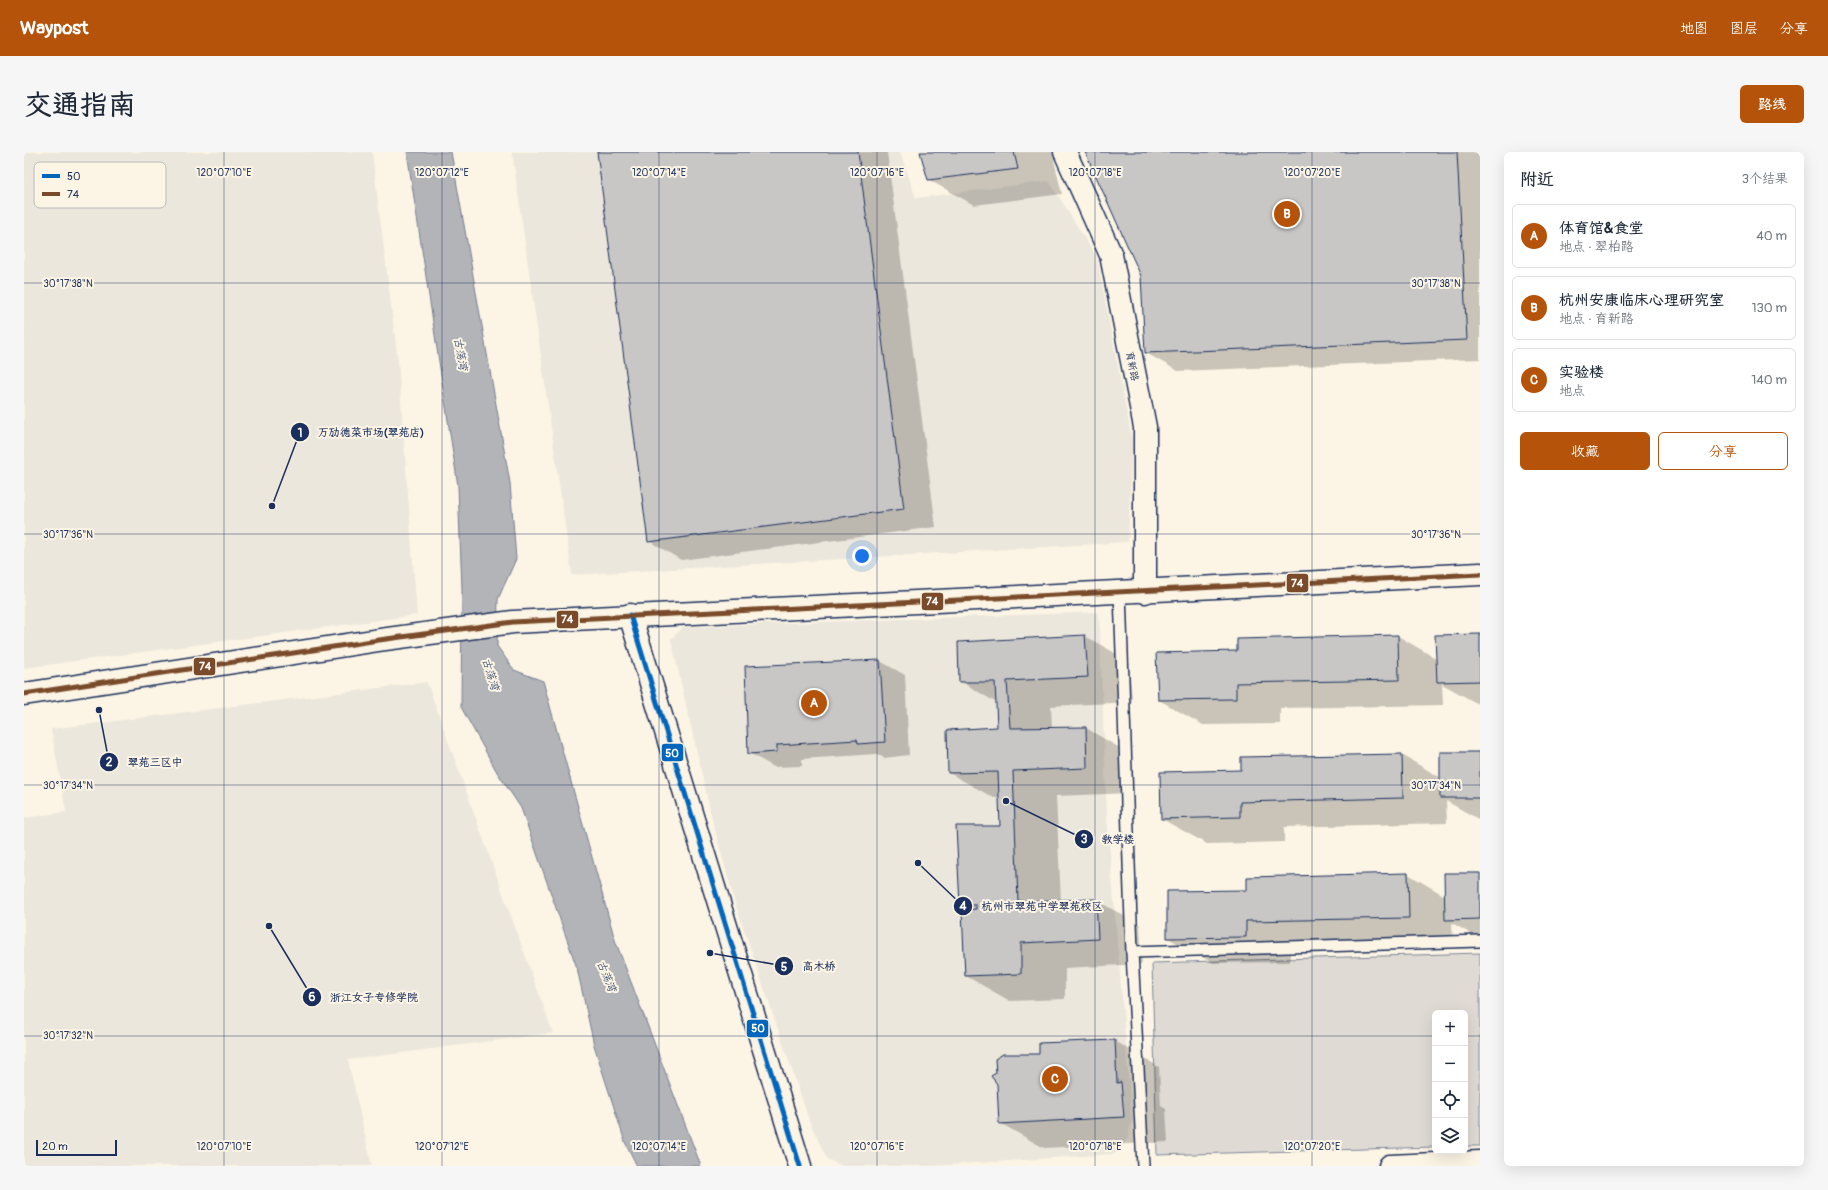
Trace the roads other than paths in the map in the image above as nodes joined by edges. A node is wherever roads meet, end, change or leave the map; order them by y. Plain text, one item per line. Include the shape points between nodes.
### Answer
1 (1065, 152) edge
2 (1480, 574) edge
3 (1120, 592) junction
4 (1145, 592) junction
5 (630, 615) junction
6 (24, 694) edge
7 (1480, 941) edge
8 (1132, 952) junction
9 (1480, 1162) edge
10 (800, 1166) edge
11 (1143, 1166) edge
12 (1390, 1166) edge

1 - 4 street, 育新路 via 1111,255 1145,427
2 - 4 street
3 - 4 street
3 - 5 street
3 - 8 lane
5 - 6 street via 513,622
5 - 10 street
7 - 8 lane
8 - 11 lane
9 - 12 street

